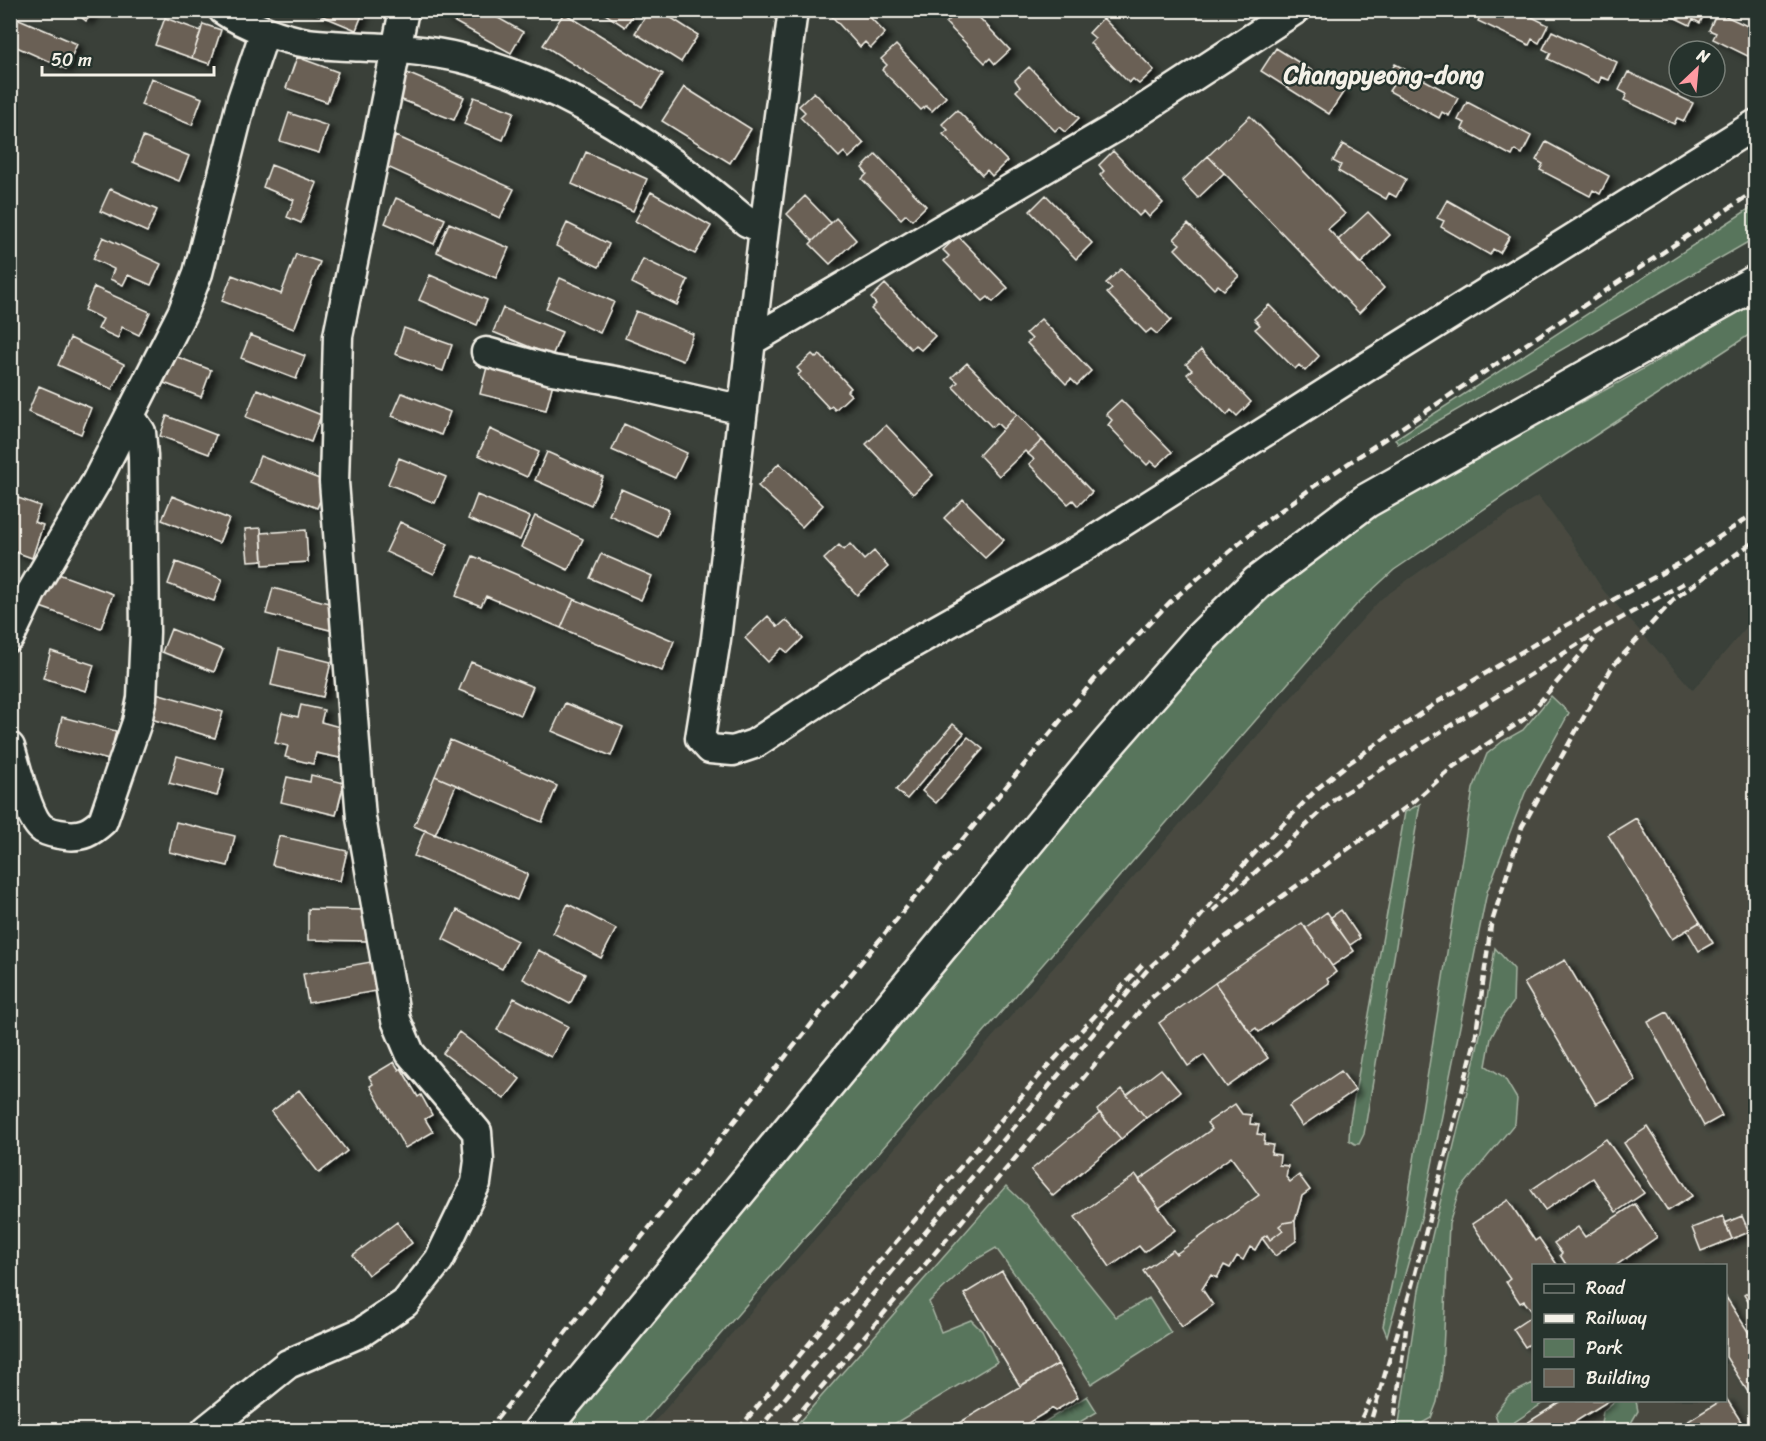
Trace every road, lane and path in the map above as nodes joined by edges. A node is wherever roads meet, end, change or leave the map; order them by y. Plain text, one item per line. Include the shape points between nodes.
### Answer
1 (223, 10) edge
2 (404, 10) edge
3 (793, 10) edge
4 (1295, 10) edge
5 (265, 31) junction
6 (396, 48) junction
7 (1755, 124) edge
8 (764, 229) junction
9 (1755, 282) edge
10 (751, 340) junction
11 (486, 352) dead end
12 (743, 410) junction
13 (130, 416) junction
14 (10, 637) edge
15 (10, 747) edge
16 (206, 1431) edge
17 (542, 1431) edge

1 - 5 street
2 - 6 street
3 - 8 street
4 - 10 street via 1116,127
5 - 6 street via 307,43
5 - 13 street via 242,99 198,273
6 - 8 street via 461,58 550,89 658,153 747,222
6 - 16 street via 338,336 334,482 361,818 396,1020 410,1053 477,1132 476,1183 439,1260 405,1303 362,1332 288,1364
7 - 12 street via 1079,550 874,665 754,744 733,751 710,749 700,738
8 - 10 street
9 - 17 highway via 1366,501 1257,583 1201,638 1108,744
10 - 12 street
11 - 12 street via 552,370
13 - 14 street
13 - 15 street via 141,432 143,456 142,698 103,821 77,837 42,828 27,804

